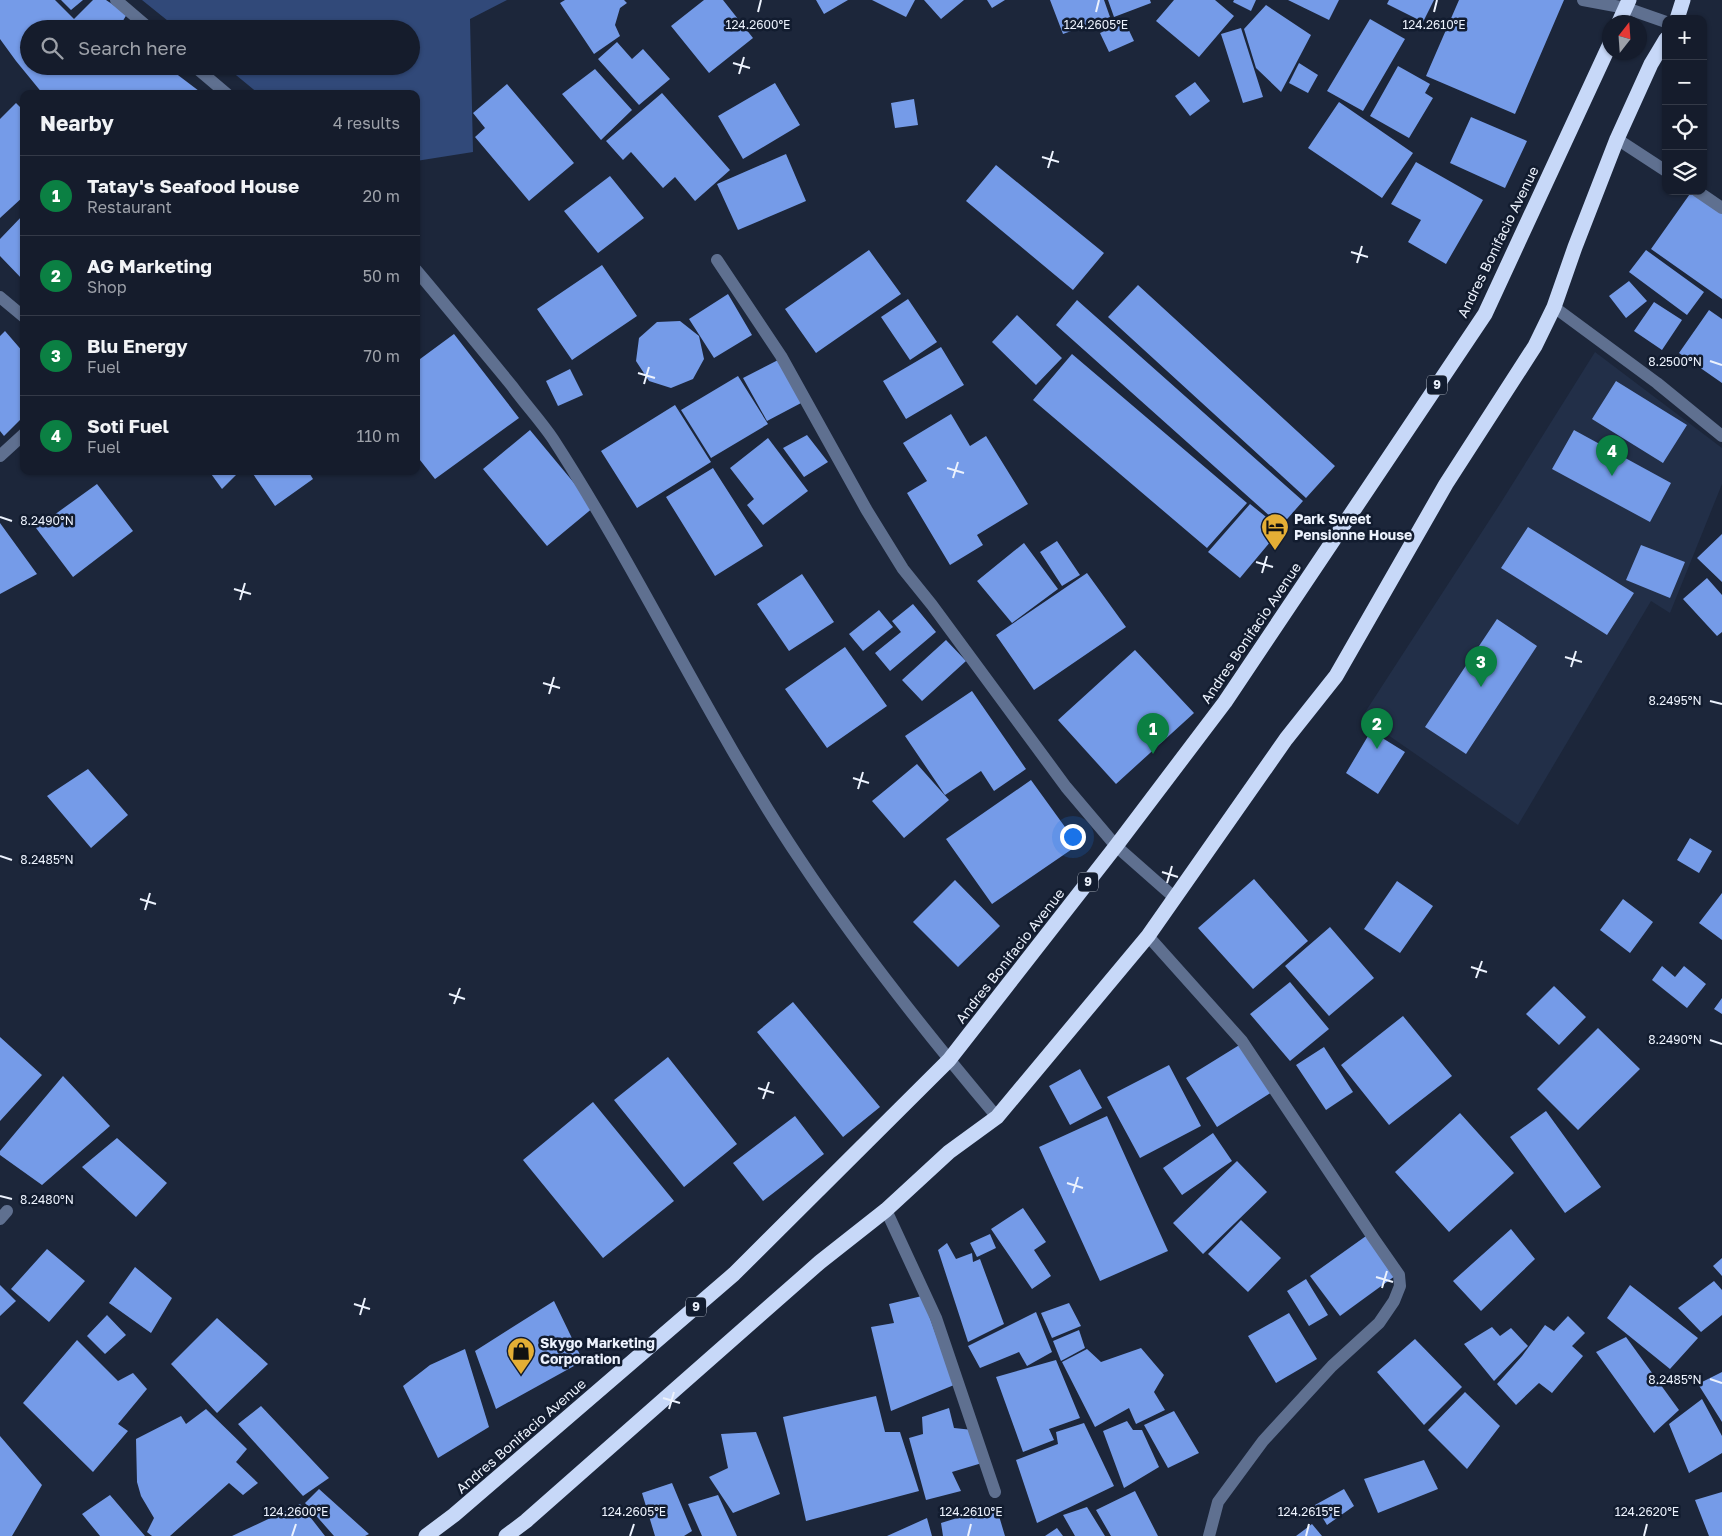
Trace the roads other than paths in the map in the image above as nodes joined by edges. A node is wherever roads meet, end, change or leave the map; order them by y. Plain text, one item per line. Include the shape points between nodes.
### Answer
1 (116, 0) edge
2 (1583, 0) edge
3 (1683, 0) edge
4 (1628, 4) edge
5 (1678, 15) edge
6 (139, 20) edge
7 (1662, 20) edge
8 (1662, 46) edge
9 (1603, 60) edge
10 (205, 75) edge
11 (222, 90) edge
12 (1617, 139) junction
13 (1662, 168) edge
14 (1703, 195) edge
15 (1722, 208) edge
16 (716, 260) dead end
17 (420, 275) edge
18 (0, 297) edge
19 (1554, 307) junction
20 (20, 314) edge
21 (1722, 436) edge
22 (20, 438) edge
23 (0, 456) edge
24 (1116, 846) junction
25 (1175, 898) junction
26 (1148, 936) junction
27 (949, 1060) junction
28 (997, 1116) junction
29 (886, 1210) junction
30 (995, 1492) dead end
31 (426, 1536) edge
32 (506, 1536) edge
33 (1209, 1536) edge

1 - 6 street
2 - 4 street
3 - 5 highway
4 - 7 street
8 - 12 highway
9 - 24 highway, Andres Bonifacio Avenue / 9 via 1485,314 1225,702
10 - 11 street
12 - 13 street
12 - 19 highway
14 - 15 street
16 - 24 street via 781,356 866,509 903,568 1066,787
17 - 27 street via 552,437 615,541 730,748 798,858 857,944
18 - 20 street
19 - 21 street
19 - 25 highway via 1535,346 1446,484 1336,676 1286,739
22 - 23 street
24 - 25 street
24 - 27 highway, Andres Bonifacio Avenue / 9
25 - 26 highway
26 - 28 highway
26 - 33 street via 1242,1041 1399,1275 1400,1286 1394,1301 1379,1323 1332,1366 1263,1441 1218,1502
27 - 28 street
27 - 31 highway, Andres Bonifacio Avenue / 9 via 734,1274
28 - 29 highway via 948,1152
29 - 30 street via 936,1318
29 - 32 highway via 820,1262

